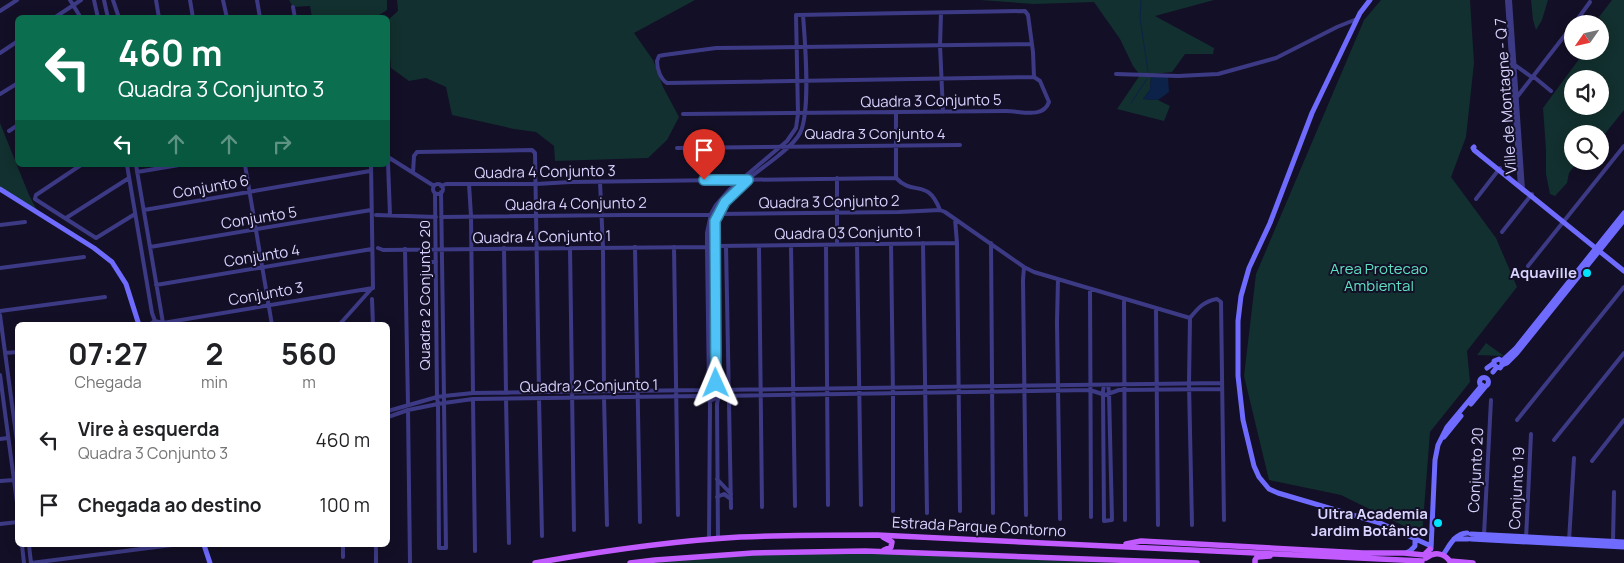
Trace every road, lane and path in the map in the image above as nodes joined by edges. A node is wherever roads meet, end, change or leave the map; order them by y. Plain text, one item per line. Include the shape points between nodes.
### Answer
1 (17, 0) edge
2 (70, 0) edge
3 (80, 0) edge
4 (94, 0) edge
5 (104, 0) edge
6 (113, 0) edge
7 (156, 0) edge
8 (190, 0) edge
9 (223, 0) edge
10 (257, 0) edge
11 (1370, 0) edge
12 (1508, 0) edge
13 (1590, 2) dead end
14 (73, 5) junction
15 (293, 7) dead end
16 (0, 11) edge
17 (941, 13) junction
18 (803, 14) junction
19 (58, 15) edge
20 (80, 15) edge
21 (97, 15) edge
22 (107, 15) edge
23 (118, 15) edge
24 (158, 15) edge
25 (192, 15) edge
26 (226, 15) edge
27 (260, 15) edge
28 (294, 15) edge
29 (1580, 15) edge
30 (1358, 19) junction
31 (1564, 37) edge
32 (15, 43) edge
33 (1032, 44) junction
34 (940, 45) junction
35 (797, 48) junction
36 (805, 48) junction
37 (0, 53) edge
38 (1513, 64) junction
39 (1116, 74) dead end
40 (1034, 77) junction
41 (1534, 78) junction
42 (941, 79) junction
43 (798, 81) junction
44 (805, 81) junction
45 (15, 85) edge
46 (1551, 91) dead end
47 (0, 94) edge
48 (1516, 99) junction
49 (896, 112) junction
50 (943, 112) junction
51 (683, 114) dead end
52 (798, 114) junction
53 (805, 114) junction
54 (15, 127) edge
55 (9, 131) dead end
56 (897, 145) junction
57 (960, 145) dead end
58 (781, 146) junction
59 (790, 146) junction
60 (1624, 146) edge
61 (677, 148) dead end
62 (1474, 149) dead end
63 (390, 159) edge
64 (78, 167) edge
65 (127, 167) edge
66 (136, 167) edge
67 (168, 167) edge
68 (245, 167) edge
69 (371, 167) edge
70 (388, 167) edge
71 (1499, 169) junction
72 (137, 172) junction
73 (370, 172) junction
74 (413, 173) junction
75 (129, 178) junction
76 (837, 178) junction
77 (896, 178) junction
78 (740, 180) junction
79 (748, 180) junction
80 (600, 182) junction
81 (469, 184) junction
82 (536, 184) junction
83 (434, 186) junction
84 (442, 186) junction
85 (1522, 187) junction
86 (0, 189) edge
87 (250, 192) junction
88 (441, 192) junction
89 (435, 193) junction
90 (1531, 195) junction
91 (1476, 199) dead end
92 (144, 210) junction
93 (371, 210) junction
94 (940, 210) junction
95 (837, 212) junction
96 (1624, 213) edge
97 (711, 214) junction
98 (717, 214) junction
99 (135, 215) junction
100 (376, 215) dead end
101 (602, 215) junction
102 (390, 216) junction
103 (471, 216) junction
104 (536, 216) junction
105 (145, 217) junction
106 (439, 217) junction
107 (66, 218) junction
108 (955, 219) junction
109 (1624, 220) edge
110 (1564, 221) junction
111 (25, 222) dead end
112 (0, 225) edge
113 (256, 230) junction
114 (1502, 232) dead end
115 (138, 234) junction
116 (148, 234) junction
117 (923, 243) junction
118 (957, 243) junction
119 (991, 243) junction
120 (826, 244) junction
121 (837, 244) junction
122 (857, 244) junction
123 (891, 244) junction
124 (726, 246) junction
125 (759, 246) junction
126 (791, 246) junction
127 (150, 247) junction
128 (603, 247) junction
129 (635, 247) junction
130 (674, 247) junction
131 (707, 247) junction
132 (715, 247) junction
133 (378, 248) dead end
134 (504, 248) junction
135 (536, 248) junction
136 (570, 248) junction
137 (372, 249) junction
138 (436, 249) junction
139 (442, 249) junction
140 (472, 249) junction
141 (1598, 249) junction
142 (405, 250) junction
143 (84, 257) dead end
144 (428, 262) dead end
145 (436, 262) junction
146 (1528, 266) dead end
147 (262, 267) junction
148 (1024, 267) junction
149 (0, 268) edge
150 (1624, 269) edge
151 (1058, 280) junction
152 (156, 285) junction
153 (1624, 287) edge
154 (372, 288) junction
155 (1090, 289) junction
156 (105, 297) dead end
157 (372, 299) dead end
158 (1124, 299) junction
159 (269, 305) junction
160 (1156, 308) junction
161 (0, 311) edge
162 (0, 315) edge
163 (1190, 318) junction
164 (188, 319) junction
165 (138, 322) edge
166 (156, 322) edge
167 (163, 322) edge
168 (173, 322) edge
169 (188, 322) edge
170 (272, 322) edge
171 (342, 322) edge
172 (373, 322) edge
173 (1, 331) edge
174 (15, 352) edge
175 (5, 353) junction
176 (1624, 353) edge
177 (8, 374) junction
178 (0, 375) edge
179 (1222, 383) junction
180 (1090, 384) junction
181 (1124, 384) junction
182 (1157, 384) junction
183 (1189, 384) junction
184 (1025, 385) junction
185 (1057, 385) junction
186 (1106, 385) junction
187 (992, 386) junction
188 (926, 387) junction
189 (958, 387) junction
190 (709, 388) junction
191 (860, 388) junction
192 (893, 388) junction
193 (794, 389) junction
194 (827, 389) junction
195 (1190, 389) junction
196 (1222, 389) junction
197 (676, 390) junction
198 (719, 390) junction
199 (728, 390) junction
200 (1090, 390) junction
201 (1124, 390) junction
202 (604, 391) junction
203 (637, 391) junction
204 (1025, 391) junction
205 (1058, 391) junction
206 (1157, 391) junction
207 (506, 392) junction
208 (539, 392) junction
209 (571, 392) junction
210 (761, 392) junction
211 (959, 392) junction
212 (992, 392) junction
213 (473, 393) junction
214 (926, 393) junction
215 (15, 394) edge
216 (794, 394) junction
217 (827, 394) junction
218 (860, 394) junction
219 (893, 394) junction
220 (1103, 394) junction
221 (1109, 394) junction
222 (10, 395) junction
223 (1, 396) edge
224 (444, 396) junction
225 (719, 396) junction
226 (728, 396) junction
227 (437, 397) junction
228 (604, 397) junction
229 (637, 397) junction
230 (677, 397) junction
231 (539, 398) junction
232 (571, 398) junction
233 (708, 398) junction
234 (473, 399) junction
235 (506, 399) junction
236 (1490, 400) dead end
237 (444, 403) junction
238 (408, 404) junction
239 (438, 404) junction
240 (390, 410) edge
241 (408, 410) junction
242 (13, 414) junction
243 (6, 415) junction
244 (390, 416) edge
245 (1517, 420) dead end
246 (1624, 420) edge
247 (15, 426) edge
248 (1531, 434) dead end
249 (8, 438) junction
250 (0, 439) edge
251 (1554, 440) dead end
252 (10, 457) junction
253 (15, 457) edge
254 (1574, 458) dead end
255 (1592, 461) dead end
256 (716, 478) junction
257 (14, 480) junction
258 (0, 481) edge
259 (15, 487) edge
260 (1614, 492) dead end
261 (731, 494) junction
262 (717, 498) junction
263 (731, 499) junction
264 (710, 500) junction
265 (828, 505) dead end
266 (861, 505) dead end
267 (796, 506) dead end
268 (762, 507) dead end
269 (731, 508) dead end
270 (893, 511) dead end
271 (960, 511) dead end
272 (710, 512) junction
273 (717, 512) junction
274 (927, 513) dead end
275 (993, 513) dead end
276 (678, 515) dead end
277 (1026, 516) dead end
278 (1091, 517) dead end
279 (1060, 519) dead end
280 (1124, 520) dead end
281 (1224, 520) dead end
282 (15, 522) edge
283 (640, 522) dead end
284 (0, 524) edge
285 (607, 525) dead end
286 (1158, 525) dead end
287 (1192, 525) dead end
288 (574, 530) dead end
289 (878, 535) junction
290 (542, 536) dead end
291 (1484, 537) junction
292 (1414, 538) junction
293 (718, 539) junction
294 (709, 540) junction
295 (1526, 540) junction
296 (1569, 542) junction
297 (1624, 542) edge
298 (508, 543) dead end
299 (1613, 544) junction
300 (1118, 546) junction
301 (22, 547) edge
302 (29, 547) edge
303 (156, 547) edge
304 (205, 547) edge
305 (343, 547) edge
306 (376, 547) edge
307 (1624, 547) edge
308 (1431, 550) junction
309 (475, 551) dead end
310 (880, 551) junction
311 (1363, 553) junction
312 (1404, 553) junction
313 (1274, 554) junction
314 (1443, 555) junction
315 (1335, 556) junction
316 (343, 557) dead end
317 (209, 561) edge
318 (1422, 562) edge
319 (1451, 562) edge
320 (24, 563) edge
321 (31, 563) edge
322 (376, 563) edge
323 (410, 563) edge
324 (535, 563) edge
325 (630, 563) edge
326 (1197, 563) edge
327 (1255, 563) edge
328 (1473, 563) edge

1 - 16 street
2 - 14 street
3 - 14 street
4 - 21 street
5 - 22 street
6 - 23 street
7 - 24 street
8 - 25 street
9 - 26 street
10 - 27 street
11 - 30 street
12 - 38 street, Ville de Montagne - Q 7
13 - 29 street
14 - 19 street
14 - 20 street
15 - 28 street
17 - 18 street
17 - 33 street via 1025,11
17 - 34 street
18 - 35 street via 796,15
18 - 36 street
30 - 39 street via 1276,58 1218,74
30 - 292 street via 1312,113 1245,278 1238,321 1240,403 1254,466 1261,481 1269,488 1380,523
31 - 41 street
32 - 37 street
33 - 34 street
33 - 40 street
34 - 36 street
34 - 42 street
35 - 36 street
35 - 43 street
35 - 43 street via 716,48 664,55 657,58 657,65 666,83
36 - 44 street
38 - 41 street
38 - 48 street, Ville de Montagne - Q 7
40 - 42 street
40 - 50 street, Quadra 3 Conjunto 5 via 1038,79 1049,104 1038,113
41 - 46 street
41 - 48 street
42 - 44 street
42 - 50 street
43 - 44 street
43 - 52 street
44 - 53 street
45 - 47 street
48 - 85 street, Ville de Montagne - Q 7
49 - 50 street, Quadra 3 Conjunto 5
49 - 53 street, Quadra 3 Conjunto 5
49 - 56 street
51 - 52 street, Quadra 3 Conjunto 5
52 - 53 street, Quadra 3 Conjunto 5
52 - 58 street via 796,128
53 - 59 street via 800,133
54 - 55 street
56 - 57 street, Quadra 3 Conjunto 4
56 - 59 street, Quadra 3 Conjunto 4
56 - 77 street
58 - 59 street, Quadra 3 Conjunto 4
58 - 61 street, Quadra 3 Conjunto 4
58 - 78 street
59 - 79 street
60 - 110 street
62 - 71 street
63 - 74 street
64 - 107 street via 36,195 37,201
65 - 75 street
66 - 72 street
67 - 72 street
68 - 87 street
69 - 73 street
70 - 102 street
71 - 85 street
71 - 91 street
72 - 92 street
73 - 87 street, Conjunto 6
73 - 93 street
74 - 82 street via 414,156 421,151 532,150 536,158
74 - 83 street
75 - 99 street
75 - 107 street
76 - 77 street, Quadra 4 Conjunto 3
76 - 79 street, Quadra 4 Conjunto 3
76 - 95 street
77 - 94 street via 905,185 929,192
78 - 79 street, Quadra 4 Conjunto 3
78 - 80 street, Quadra 4 Conjunto 3
78 - 97 street via 722,197
79 - 98 street via 729,197
80 - 82 street, Quadra 4 Conjunto 3
80 - 101 street
81 - 82 street, Quadra 4 Conjunto 3
81 - 84 street, Quadra 4 Conjunto 3
81 - 103 street
82 - 104 street
83 - 84 street
83 - 89 street
84 - 88 street
85 - 90 street
86 - 165 street via 112,262 126,284
87 - 92 street, Conjunto 6
87 - 113 street
88 - 89 street
88 - 106 street
89 - 106 street, Quadra 2 Conjunto 20
90 - 110 street
90 - 114 street
92 - 105 street
93 - 113 street, Conjunto 5
93 - 137 street
94 - 95 street, Quadra 3 Conjunto 2
94 - 108 street
95 - 98 street, Quadra 3 Conjunto 2
95 - 121 street
96 - 141 street
97 - 98 street, Quadra 3 Conjunto 2
97 - 101 street, Quadra 4 Conjunto 2
97 - 131 street
98 - 132 street
99 - 105 street via 141,219
99 - 107 street via 98,237
99 - 115 street
100 - 102 street, Quadra 4 Conjunto 2
101 - 104 street, Quadra 4 Conjunto 2
101 - 128 street
102 - 106 street, Quadra 4 Conjunto 2
103 - 104 street, Quadra 4 Conjunto 2
103 - 106 street, Quadra 4 Conjunto 2
103 - 140 street
104 - 135 street
105 - 116 street
106 - 138 street, Quadra 2 Conjunto 20
106 - 139 street
108 - 118 street
108 - 119 street
109 - 141 street
110 - 141 street
110 - 146 street
111 - 112 street
113 - 127 street, Conjunto 5
113 - 147 street
115 - 116 street via 142,231
115 - 166 street
116 - 127 street
117 - 118 street, Quadra 03 Conjunto 1
117 - 123 street, Quadra 03 Conjunto 1
117 - 188 street
118 - 189 street
119 - 148 street
119 - 187 street
120 - 121 street, Quadra 03 Conjunto 1
120 - 126 street, Quadra 03 Conjunto 1
120 - 194 street
121 - 122 street, Quadra 03 Conjunto 1
122 - 123 street, Quadra 03 Conjunto 1
122 - 191 street
123 - 192 street
124 - 125 street, Quadra 03 Conjunto 1
124 - 132 street, Quadra 03 Conjunto 1
124 - 199 street
125 - 126 street, Quadra 03 Conjunto 1
125 - 210 street
126 - 193 street
127 - 152 street
128 - 129 street, Quadra 4 Conjunto 1
128 - 136 street, Quadra 4 Conjunto 1
128 - 202 street
129 - 130 street, Quadra 4 Conjunto 1
129 - 203 street
130 - 131 street, Quadra 4 Conjunto 1
130 - 197 street
131 - 132 street
131 - 132 street
131 - 190 street
132 - 198 street via 716,380
133 - 142 street, Quadra 4 Conjunto 1
134 - 135 street, Quadra 4 Conjunto 1
134 - 140 street, Quadra 4 Conjunto 1
134 - 207 street
135 - 136 street, Quadra 4 Conjunto 1
135 - 208 street
136 - 209 street
137 - 147 street, Conjunto 4
137 - 154 street
138 - 139 street, Quadra 4 Conjunto 1
138 - 142 street, Quadra 4 Conjunto 1
138 - 145 street, Quadra 2 Conjunto 20
139 - 140 street, Quadra 4 Conjunto 1
139 - 224 street
140 - 213 street
141 - 150 street
141 - 308 street via 1534,329 1491,372 1481,393 1446,435 1435,468
142 - 238 street, Quadra 2 Conjunto 20
143 - 149 street
144 - 145 street
145 - 227 street, Quadra 2 Conjunto 20
147 - 152 street, Conjunto 4
147 - 159 street
148 - 151 street
148 - 184 street
151 - 155 street
151 - 185 street
152 - 167 street
153 - 245 street
154 - 159 street, Conjunto 3
154 - 171 street
155 - 158 street
155 - 180 street
156 - 161 street
157 - 172 street
158 - 160 street
158 - 181 street
159 - 164 street, Conjunto 3
159 - 170 street
160 - 163 street
160 - 182 street
162 - 173 street
163 - 179 street via 1207,302 1220,300
163 - 183 street
164 - 168 street, Conjunto 3
164 - 169 street
173 - 175 street
174 - 175 street
175 - 177 street
176 - 251 street
177 - 178 street
177 - 222 street
178 - 223 street
179 - 183 street
179 - 196 street
180 - 185 street
180 - 186 street
180 - 200 street
181 - 182 street
181 - 186 street
181 - 201 street
182 - 183 street
182 - 206 street
183 - 195 street
184 - 185 street
184 - 187 street
184 - 204 street
185 - 205 street
186 - 220 street
186 - 221 street
187 - 189 street
187 - 212 street
188 - 189 street
188 - 192 street
188 - 214 street
189 - 211 street
190 - 197 street
190 - 198 street
190 - 233 street
191 - 192 street
191 - 194 street
191 - 218 street
192 - 219 street
193 - 194 street
193 - 210 street
193 - 216 street
194 - 217 street
195 - 196 street
195 - 206 street
195 - 287 street
196 - 281 street
197 - 203 street
197 - 230 street
198 - 199 street
198 - 225 street
199 - 210 street
199 - 226 street
200 - 205 street
200 - 220 street
200 - 278 street
201 - 206 street
201 - 221 street
201 - 280 street
202 - 203 street
202 - 209 street
203 - 229 street
204 - 205 street
204 - 212 street
204 - 277 street
205 - 279 street
206 - 286 street
207 - 208 street
207 - 213 street
208 - 209 street
209 - 232 street
210 - 216 street
210 - 226 street
210 - 268 street
211 - 212 street
211 - 214 street
211 - 271 street
212 - 275 street
213 - 224 street
214 - 219 street
214 - 274 street
215 - 222 street
216 - 217 street
216 - 267 street
217 - 218 street
217 - 265 street
218 - 219 street
218 - 266 street
219 - 270 street
220 - 221 street
220 - 221 street via 1104,521 1112,520
222 - 242 street
223 - 243 street
224 - 227 street
224 - 237 street
225 - 226 street
225 - 233 street via 712,400
225 - 256 street
226 - 261 street
227 - 238 street
227 - 239 street, Quadra 2 Conjunto 20
228 - 229 street, Quadra 2 Conjunto 1
228 - 232 street, Quadra 2 Conjunto 1
228 - 285 street
229 - 230 street, Quadra 2 Conjunto 1
229 - 283 street
230 - 233 street
230 - 276 street, Quadra 2 Conjunto 1
231 - 232 street, Quadra 2 Conjunto 1
231 - 235 street, Quadra 2 Conjunto 1
231 - 290 street
232 - 288 street
233 - 264 street
234 - 235 street, Quadra 2 Conjunto 1
234 - 237 street, Quadra 2 Conjunto 1
234 - 309 street
235 - 298 street
236 - 291 street, Conjunto 20
237 - 239 street, Quadra 2 Conjunto 1
237 - 239 street via 446,548 440,548
238 - 240 street
239 - 241 street
241 - 244 street
241 - 323 street
242 - 243 street
242 - 247 street
243 - 249 street
246 - 255 street
248 - 295 street, Conjunto 19
249 - 250 street
249 - 252 street
252 - 253 street
252 - 257 street
254 - 296 street
256 - 261 street
256 - 262 street
257 - 258 street
257 - 259 street
260 - 299 street
261 - 263 street
262 - 263 street via 724,494
262 - 264 street
262 - 273 street
263 - 269 street
264 - 272 street
272 - 273 street
272 - 294 street
273 - 293 street
282 - 284 street
289 - 293 main road, Estrada Parque Contorno
289 - 300 main road, Estrada Parque Contorno
289 - 310 main road via 892,542 890,548
291 - 295 street
291 - 314 street via 1461,534
292 - 308 street
292 - 312 street via 1413,548
293 - 294 main road, Estrada Parque Contorno
294 - 324 main road, Estrada Parque Contorno via 589,553
295 - 296 street
296 - 299 street
297 - 299 street
299 - 307 street
300 - 311 main road via 1140,541
300 - 313 main road, Estrada Parque Contorno
301 - 320 street
302 - 321 street
303 - 321 street
304 - 317 street
305 - 316 street
306 - 322 street
308 - 312 main road via 1424,555
308 - 314 main road
308 - 318 main road
310 - 325 main road, Estrada Parque Contorno via 753,553
310 - 326 main road, Estrada Parque Contorno
311 - 312 main road
311 - 315 main road
313 - 315 main road, Estrada Parque Contorno
313 - 327 main road via 1257,557
314 - 319 main road
315 - 318 main road, Estrada Parque Contorno
319 - 328 main road

